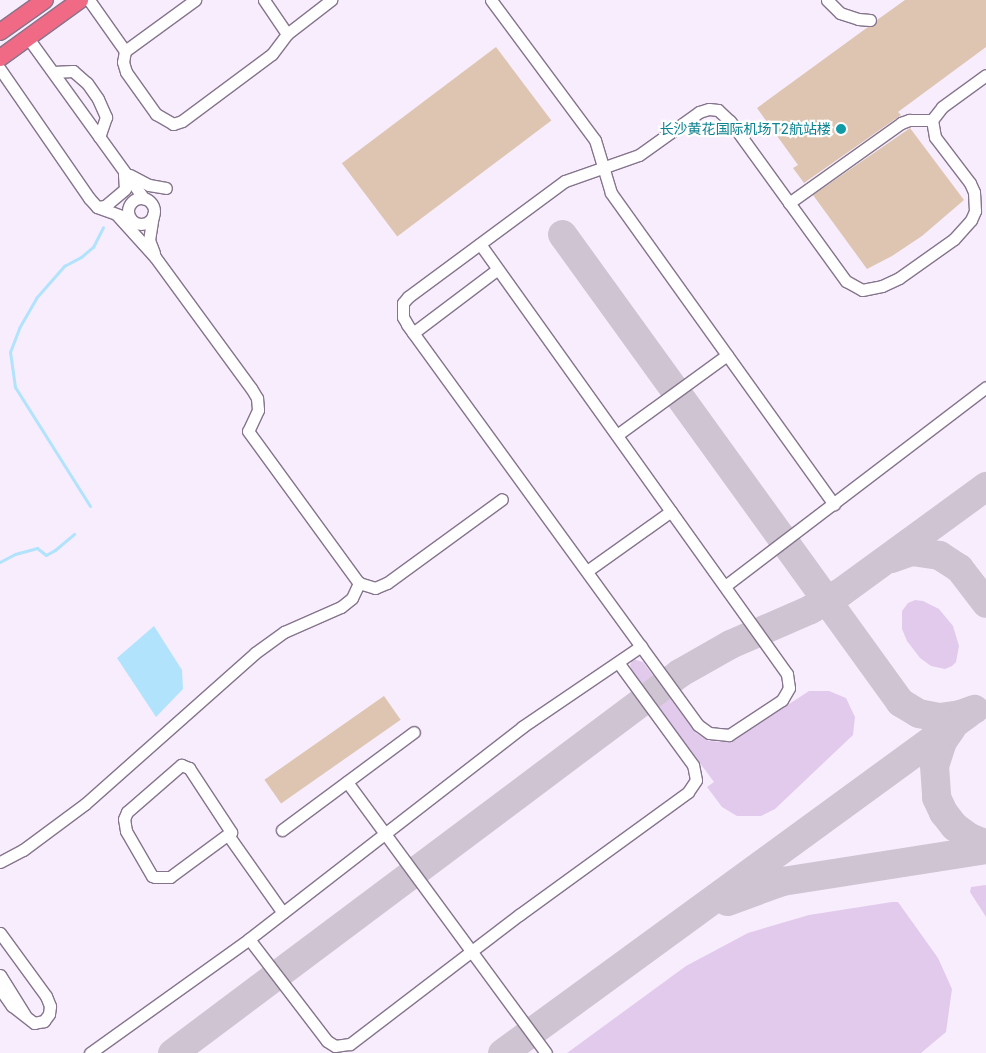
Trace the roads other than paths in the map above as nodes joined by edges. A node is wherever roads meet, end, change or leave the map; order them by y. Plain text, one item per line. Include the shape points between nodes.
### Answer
1 (45, 0) edge
2 (80, 0) edge
3 (88, 0) edge
4 (195, 0) edge
5 (264, 0) edge
6 (331, 0) edge
7 (491, 0) edge
8 (827, 0) edge
9 (870, 20) dead end
10 (16, 21) junction
11 (0, 32) edge
12 (287, 34) junction
13 (28, 38) junction
14 (125, 51) junction
15 (0, 58) edge
16 (0, 69) edge
17 (53, 72) junction
18 (986, 75) edge
19 (932, 120) junction
20 (99, 137) junction
21 (603, 168) junction
22 (123, 170) junction
23 (166, 188) dead end
24 (144, 199) junction
25 (789, 203) junction
26 (97, 207) junction
27 (117, 215) junction
28 (153, 215) junction
29 (130, 218) junction
30 (132, 230) junction
31 (480, 244) junction
32 (155, 257) junction
33 (498, 269) junction
34 (413, 333) junction
35 (727, 355) junction
36 (986, 388) edge
37 (617, 435) junction
38 (502, 499) dead end
39 (834, 504) junction
40 (671, 511) junction
41 (586, 571) junction
42 (359, 583) junction
43 (725, 586) junction
44 (641, 646) junction
45 (618, 662) junction
46 (414, 732) dead end
47 (347, 782) junction
48 (282, 830) dead end
49 (386, 833) junction
50 (228, 835) junction
51 (0, 862) edge
52 (283, 913) junction
53 (0, 934) edge
54 (249, 939) junction
55 (472, 951) junction
56 (0, 975) edge
57 (0, 989) edge
58 (26, 1016) junction
59 (342, 1049) edge
60 (90, 1053) edge
61 (546, 1053) edge

1 - 10 highway
2 - 13 highway
3 - 14 lane
4 - 14 lane
5 - 12 lane
6 - 12 lane
7 - 21 lane via 595,140
8 - 9 lane via 840,13
10 - 11 highway
10 - 13 highway
12 - 14 lane via 272,54 182,121 173,124 156,114 126,72 123,62
13 - 15 highway
13 - 17 lane
16 - 26 lane
17 - 20 lane
17 - 20 lane via 73,71 87,83 106,117
18 - 19 lane via 942,107
19 - 25 lane via 901,123
19 - 25 lane via 935,137 970,183 975,211 967,226 954,239 899,278 871,290 853,287
20 - 22 lane
21 - 25 lane via 639,155 699,112 718,110 730,121
21 - 31 lane via 565,181
21 - 35 lane via 610,193
22 - 23 lane via 148,185
22 - 24 lane
22 - 26 lane via 125,189 105,206
24 - 28 lane via 151,203
24 - 29 lane via 132,202 128,210
26 - 27 lane
27 - 29 lane
27 - 30 lane
28 - 29 lane via 149,222 141,224
28 - 32 lane via 149,240
29 - 30 lane
30 - 32 lane
31 - 33 lane
31 - 34 lane via 403,303 403,317
32 - 42 lane via 256,398 258,410 248,431
33 - 34 lane
33 - 37 lane
34 - 41 lane
35 - 37 lane
35 - 39 lane
36 - 39 lane
37 - 40 lane
38 - 42 lane via 387,584 375,588
39 - 43 lane
40 - 41 lane
40 - 43 lane
41 - 44 lane
42 - 51 lane via 352,598 341,607 284,632 255,653 85,804 23,850
43 - 44 lane via 787,674 789,688 778,704 729,735 709,733 698,725
44 - 45 lane
45 - 49 lane via 522,727
45 - 55 lane via 693,765 696,780 693,786
46 - 47 lane
47 - 48 lane
47 - 49 lane
49 - 52 lane
49 - 55 lane
50 - 50 lane via 231,832 185,765 176,767 127,812 124,819 126,831 152,876 162,878 170,876
50 - 52 lane
52 - 54 lane
53 - 58 lane via 50,1006 44,1021 34,1023
54 - 59 lane via 327,1040
54 - 60 lane
55 - 59 lane
55 - 61 lane
56 - 58 lane
57 - 58 lane via 12,1006

